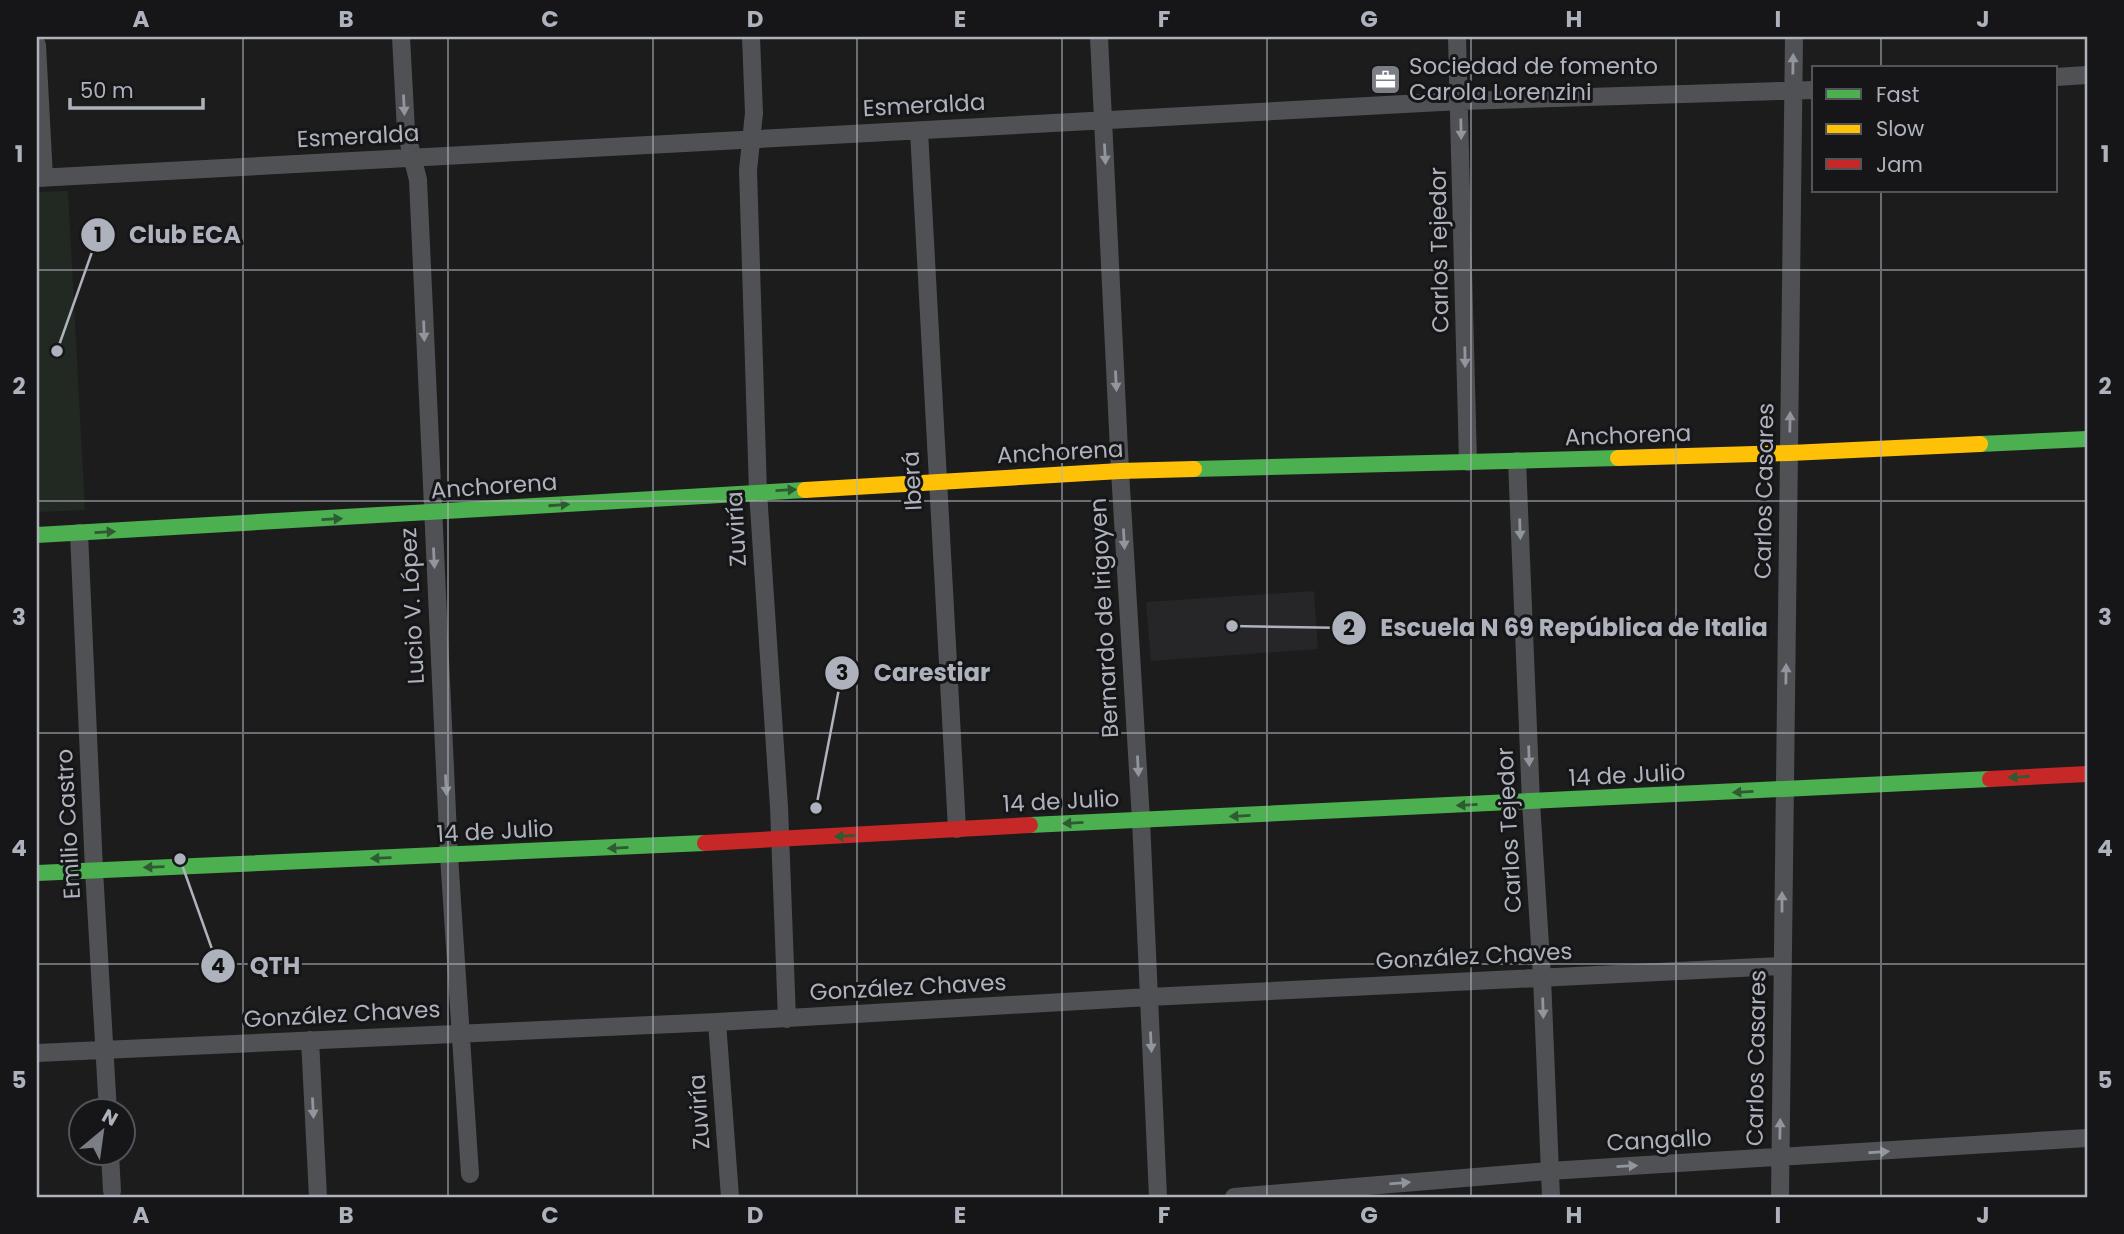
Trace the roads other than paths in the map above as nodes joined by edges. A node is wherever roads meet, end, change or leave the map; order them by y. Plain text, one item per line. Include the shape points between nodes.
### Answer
1 (401, 37) edge
2 (751, 37) edge
3 (1099, 37) edge
4 (1457, 37) edge
5 (1794, 37) edge
6 (37, 45) edge
7 (2087, 75) edge
8 (2058, 77) edge
9 (1812, 90) edge
10 (1793, 91) junction
11 (1460, 101) junction
12 (1103, 119) junction
13 (919, 131) junction
14 (751, 138) junction
15 (411, 157) junction
16 (40, 178) edge
17 (2087, 439) edge
18 (1790, 453) junction
19 (1517, 461) junction
20 (1468, 462) junction
21 (1120, 471) junction
22 (936, 482) junction
23 (758, 492) junction
24 (432, 513) junction
25 (79, 533) junction
26 (37, 535) edge
27 (2087, 774) edge
28 (1783, 790) junction
29 (1531, 802) junction
30 (1141, 820) junction
31 (957, 829) junction
32 (780, 840) junction
33 (449, 856) junction
34 (94, 870) junction
35 (37, 873) edge
36 (1782, 966) junction
37 (1542, 977) junction
38 (1149, 997) junction
39 (787, 1019) junction
40 (717, 1023) junction
41 (461, 1033) junction
42 (310, 1040) junction
43 (105, 1051) junction
44 (37, 1054) edge
45 (107, 1098) edge
46 (2087, 1138) edge
47 (1780, 1158) junction
48 (111, 1168) edge
49 (1549, 1171) junction
50 (470, 1174) dead end
51 (112, 1191) dead end
52 (318, 1197) edge
53 (730, 1197) edge
54 (1158, 1197) edge
55 (1234, 1197) edge
56 (1551, 1197) edge
57 (1780, 1197) edge

1 -> 15 street, Lucio V. López via 405,131
2 - 14 street, Zuviría
3 - 12 street, Bernardo de Irigoyen
4 - 11 street, Carlos Tejedor
10 -> 5 street, Carlos Casares
6 - 16 street
7 - 8 street
9 - 10 street, Esmeralda
10 - 11 street, Esmeralda
18 -> 10 street, Carlos Casares
11 - 12 street, Esmeralda
11 -> 20 street, Carlos Tejedor
12 - 13 street, Esmeralda
12 -> 21 street, Bernardo de Irigoyen
13 - 14 street, Esmeralda
13 - 22 street, Iberá
14 - 15 street, Esmeralda
14 - 23 street, Zuviría via 748,170
15 - 16 street, Esmeralda
15 -> 24 street, Lucio V. López via 418,180
17 - 18 street, Anchorena
18 - 19 street, Anchorena
28 -> 18 street, Carlos Casares
19 - 20 street, Anchorena
19 -> 29 street, Carlos Tejedor
20 - 21 street, Anchorena
21 - 22 street, Anchorena
21 -> 30 street, Bernardo de Irigoyen
23 -> 22 street, Anchorena
22 - 31 street, Iberá
24 -> 23 street, Anchorena
23 - 32 street, Zuviría
25 -> 24 street, Anchorena
24 -> 33 street, Lucio V. López
25 - 26 street, Anchorena
25 - 34 street, Emilio Castro
27 -> 28 street, 14 de Julio
28 -> 29 street, 14 de Julio
36 -> 28 street, Carlos Casares
29 -> 30 street, 14 de Julio
29 - 37 street, Carlos Tejedor
30 -> 31 street, 14 de Julio
30 - 38 street, Bernardo de Irigoyen
31 -> 32 street, 14 de Julio
32 -> 33 street, 14 de Julio
32 - 39 street, Zuviría
33 -> 34 street, 14 de Julio
33 - 41 street, Lucio V. López
34 - 35 street, 14 de Julio
34 - 43 street, Emilio Castro
36 - 37 street, González Chaves
47 -> 36 street, Carlos Casares
37 - 38 street, González Chaves
37 -> 49 street, Carlos Tejedor
38 - 39 street, González Chaves
38 -> 54 street, Bernardo de Irigoyen
39 - 40 street, González Chaves
40 - 41 street, González Chaves
40 - 53 street, Zuviría
41 - 42 street, González Chaves
41 - 50 street, Lucio V. López
42 - 43 street, González Chaves
42 -> 52 street
43 - 44 street, González Chaves
43 - 45 street, Emilio Castro
47 -> 46 street, Cangallo
49 -> 47 street, Cangallo
47 - 57 street, Carlos Casares
48 - 51 street
55 -> 49 street, Cangallo
49 - 56 street, Carlos Tejedor

